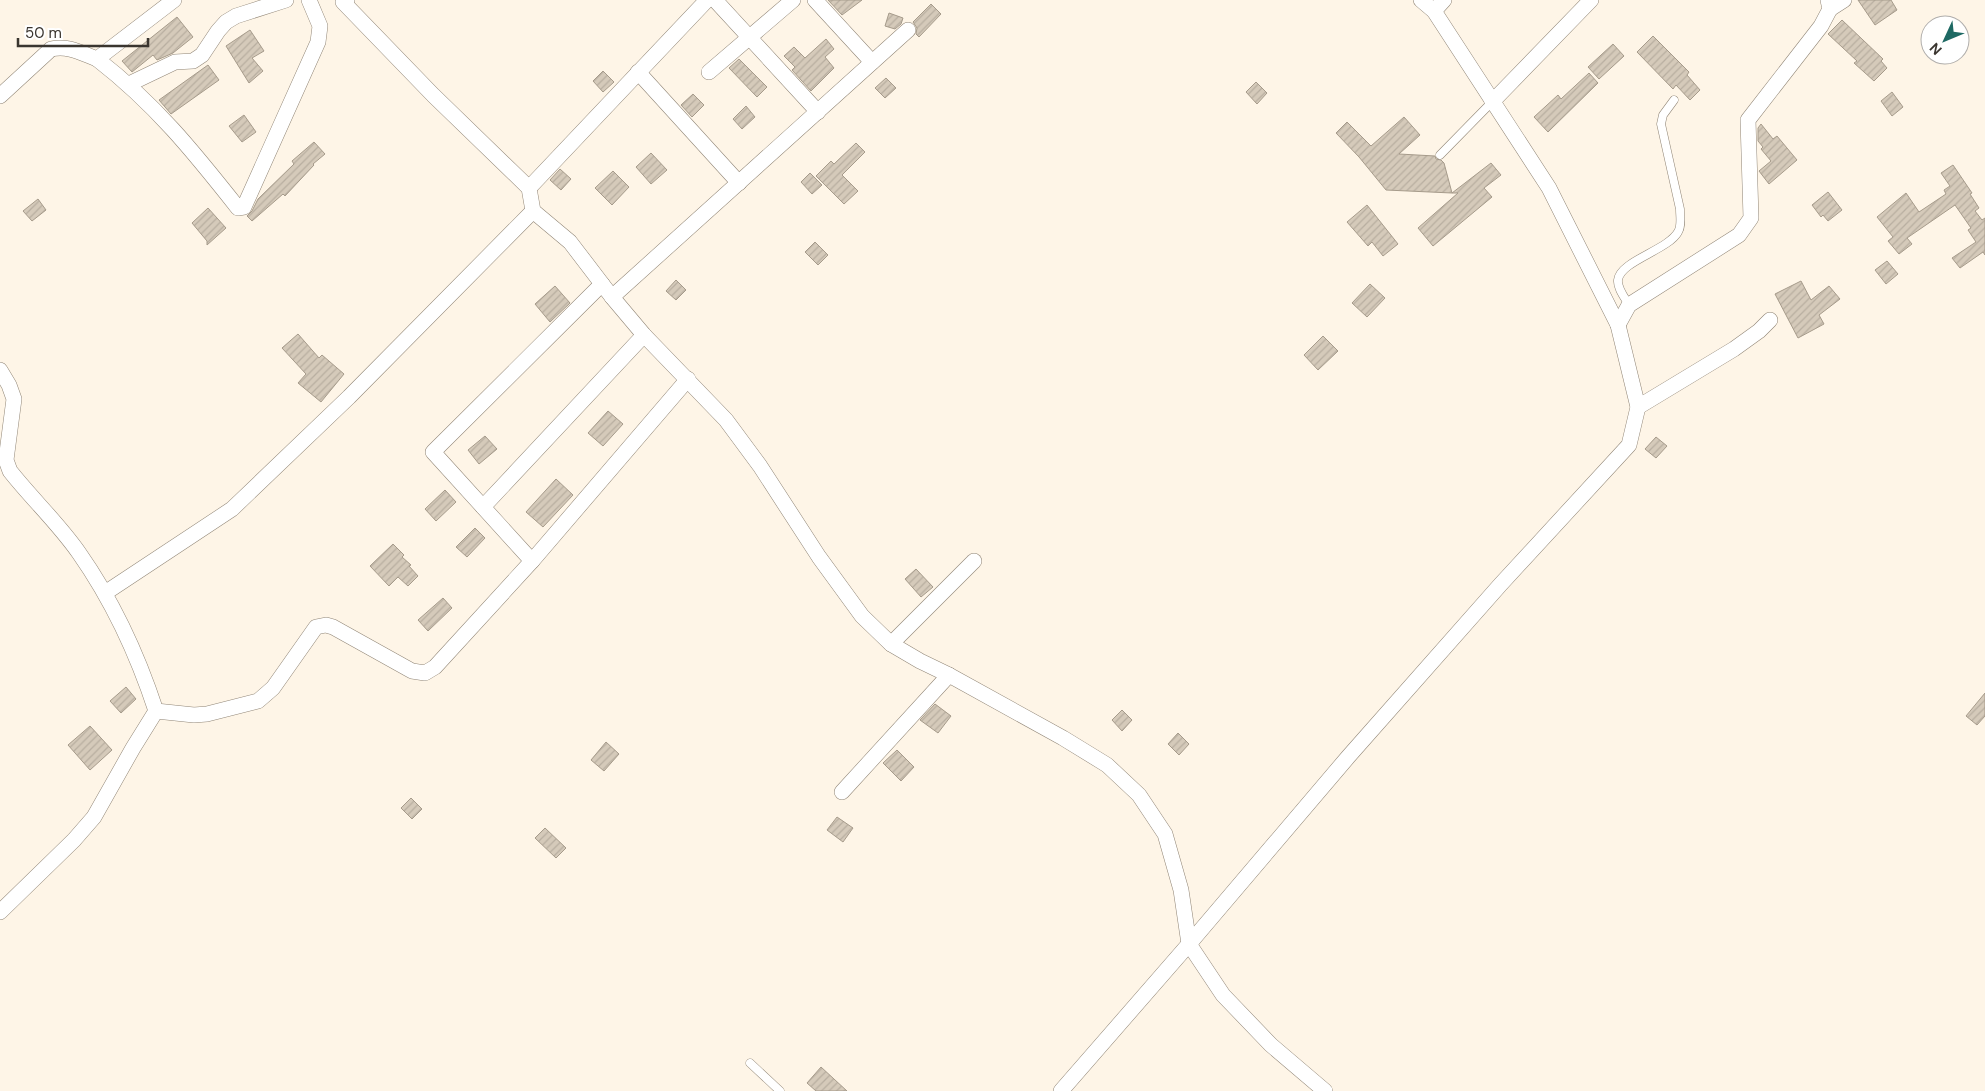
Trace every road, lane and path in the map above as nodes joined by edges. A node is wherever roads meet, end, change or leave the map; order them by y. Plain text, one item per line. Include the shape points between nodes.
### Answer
1 (174, 0) edge
2 (286, 0) edge
3 (309, 0) edge
4 (707, 0) edge
5 (715, 0) edge
6 (793, 0) edge
7 (815, 0) edge
8 (1420, 0) edge
9 (1591, 0) edge
10 (1844, 0) edge
11 (343, 1) edge
12 (1439, 5) edge
13 (1829, 5) edge
14 (908, 30) dead end
15 (749, 37) junction
16 (97, 59) junction
17 (872, 62) junction
18 (638, 72) junction
19 (709, 72) dead end
20 (129, 84) junction
21 (0, 96) edge
22 (1674, 100) dead end
23 (1492, 102) junction
24 (818, 112) junction
25 (1440, 155) dead end
26 (739, 183) junction
27 (528, 188) junction
28 (533, 211) junction
29 (602, 284) junction
30 (612, 297) junction
31 (1629, 305) junction
32 (1770, 320) dead end
33 (1618, 325) junction
34 (644, 335) junction
35 (0, 370) edge
36 (688, 379) junction
37 (1638, 407) junction
38 (3, 458) edge
39 (483, 507) junction
40 (532, 561) junction
41 (974, 561) dead end
42 (105, 593) junction
43 (891, 644) junction
44 (949, 675) junction
45 (156, 711) junction
46 (842, 792) dead end
47 (0, 912) edge
48 (1189, 944) junction
49 (750, 1063) dead end
50 (780, 1091) edge
51 (1061, 1091) edge
52 (1325, 1091) edge

1 - 16 street
2 - 20 street via 226,22 202,55 193,61 175,62
3 - 20 street via 320,26 318,42 242,208 238,208 174,130
4 - 18 street
5 - 15 street
6 - 15 street
7 - 17 street
8 - 12 street
9 - 23 street
10 - 13 street
11 - 27 street
12 - 23 street
13 - 31 street via 1821,26 1748,120 1751,218 1739,235
14 - 17 street
15 - 19 street
15 - 24 street
16 - 20 street
16 - 21 street via 74,49 51,49
17 - 24 street
18 - 26 street
18 - 27 street
22 - 31 lane via 1663,115 1661,124 1681,223 1678,232 1668,242 1623,270 1618,286
23 - 25 lane
23 - 33 street via 1549,188
24 - 26 street
26 - 30 street
27 - 28 street
28 - 29 street via 570,242
28 - 42 street via 349,397 232,509
29 - 30 street
29 - 39 street via 433,452
30 - 34 street
31 - 33 street
32 - 37 street via 1734,349
33 - 37 street
34 - 36 street
34 - 39 street
35 - 38 street via 14,399
36 - 40 street
36 - 43 street via 726,420 760,466 862,616
37 - 48 street via 1629,445 1500,584
38 - 42 street via 10,471 78,551
39 - 40 street
40 - 45 street via 435,667 425,673 412,671 326,625 316,627 273,688 258,701 194,716
41 - 43 street
42 - 45 street
43 - 44 street
44 - 46 street
44 - 48 street via 1107,764 1139,795 1165,834 1181,890
45 - 47 street via 94,817
48 - 51 street
48 - 52 street via 1223,995 1272,1045
49 - 50 lane

